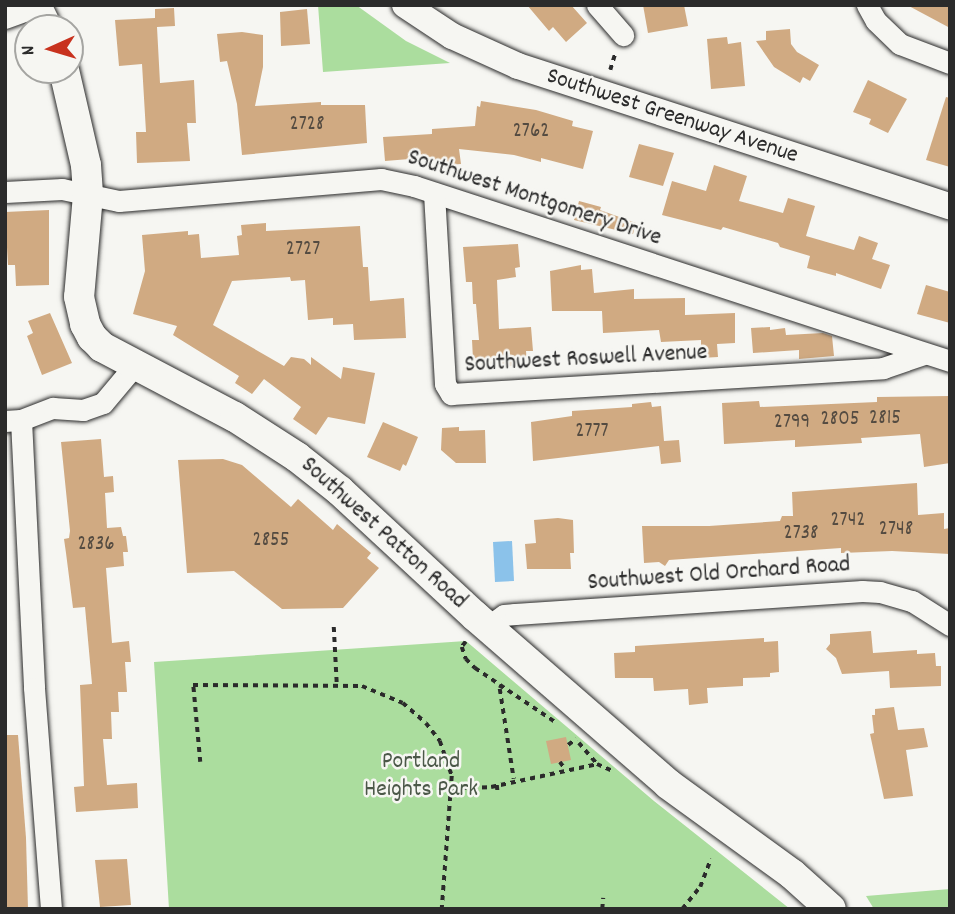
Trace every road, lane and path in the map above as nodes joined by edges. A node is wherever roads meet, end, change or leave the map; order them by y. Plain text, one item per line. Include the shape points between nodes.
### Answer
1 (405, 5) edge
2 (597, 5) edge
3 (867, 5) edge
4 (39, 13) edge
5 (5, 18) edge
6 (623, 35) joint
7 (950, 63) edge
8 (68, 84) edge
9 (590, 90) junction
10 (5, 192) edge
11 (434, 193) junction
12 (88, 195) junction
13 (950, 206) edge
14 (924, 354) junction
15 (950, 361) edge
16 (134, 366) junction
17 (13, 421) edge
18 (950, 625) edge
19 (334, 626) dead end
20 (478, 632) junction
21 (338, 685) junction
22 (502, 685) junction
23 (558, 724) dead end
24 (567, 731) dead end
25 (576, 739) junction
26 (568, 745) dead end
27 (200, 762) dead end
28 (560, 762) dead end
29 (597, 764) junction
30 (565, 769) junction
31 (621, 775) dead end
32 (514, 780) junction
33 (497, 785) junction
34 (452, 788) junction
35 (498, 794) dead end
36 (711, 859) dead end
37 (603, 898) dead end
38 (51, 909) edge
39 (442, 909) edge
40 (602, 909) edge
41 (682, 909) edge
42 (831, 909) edge

1 - 9 street, Southwest Greenway Avenue via 474,48
2 - 6 street
3 - 7 street via 900,44
4 - 5 street
6 - 9 path via 607,78 596,74
8 - 12 main road, Southwest Patton Road
9 - 13 street, Southwest Greenway Avenue
10 - 12 street, Southwest Montgomery Drive via 62,189
11 - 12 street, Southwest Montgomery Drive via 381,179 119,201
11 - 14 street, Southwest Montgomery Drive
11 - 14 street, Southwest Roswell Avenue via 445,384 451,394 883,368
12 - 16 main road, Southwest Patton Road via 79,297 85,324 102,348
14 - 15 street, Southwest Montgomery Drive
16 - 17 street via 103,403 83,410 53,408
16 - 20 main road, Southwest Patton Road via 235,417 297,457 340,491
17 - 38 street
18 - 20 street, Southwest Old Orchard Road via 912,601 862,591 514,614 500,617
19 - 21 path
20 - 22 path via 462,647 466,659
20 - 42 main road, Southwest Patton Road
21 - 27 path via 193,685
21 - 34 path via 386,694 426,723 447,757
22 - 23 path
22 - 32 path
24 - 25 path
25 - 26 path
25 - 29 path
28 - 30 path
29 - 30 path
29 - 31 path
30 - 32 path
32 - 33 path
33 - 34 path
33 - 35 path
34 - 39 path
36 - 41 path via 701,887
37 - 40 path

